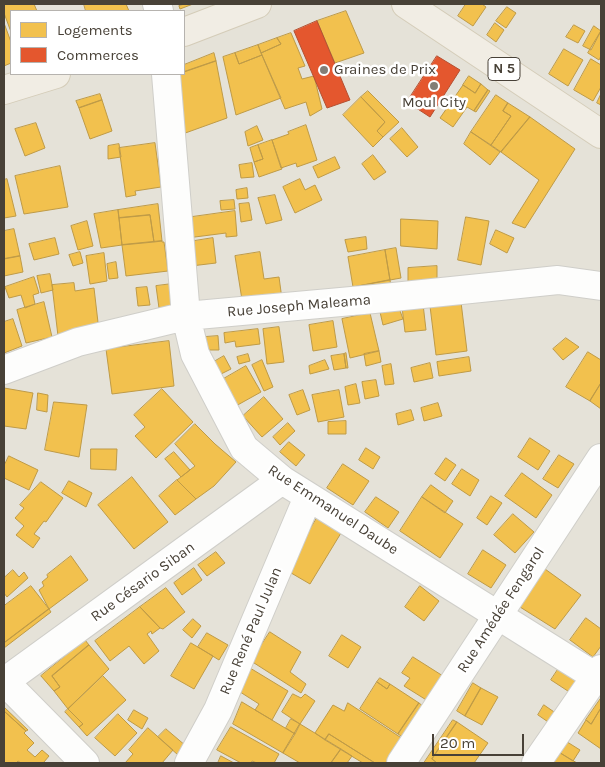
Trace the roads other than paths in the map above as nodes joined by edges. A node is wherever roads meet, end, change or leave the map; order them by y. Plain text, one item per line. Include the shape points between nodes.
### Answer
1 (257, 4) edge
2 (406, 4) edge
3 (185, 32) edge
4 (53, 75) edge
5 (166, 75) edge
6 (4, 90) edge
7 (601, 134) edge
8 (601, 286) edge
9 (186, 316) junction
10 (4, 370) edge
11 (601, 458) edge
12 (282, 480) junction
13 (308, 497) junction
14 (497, 615) junction
15 (600, 675) edge
16 (4, 682) edge
17 (85, 763) edge
18 (189, 763) edge
19 (401, 763) edge
20 (536, 763) edge

1 - 3 main road
2 - 7 main road, N 5
4 - 6 main road
5 - 9 street, Rue Emmanuel Daube
8 - 9 street, Rue Joseph Maleama via 558,280
9 - 10 street, Rue Joseph Maleama via 78,342
9 - 12 street, Rue Emmanuel Daube via 195,354 244,448
11 - 14 street, Rue Amédée Fengarol
12 - 13 street, Rue Emmanuel Daube
12 - 16 street, Rue Césario Siban
13 - 14 street, Rue Emmanuel Daube
13 - 18 street, Rue René Paul Julan via 218,710
14 - 15 street, Rue Emmanuel Daube
14 - 19 street, Rue Amédée Fengarol
15 - 20 street
16 - 17 street

